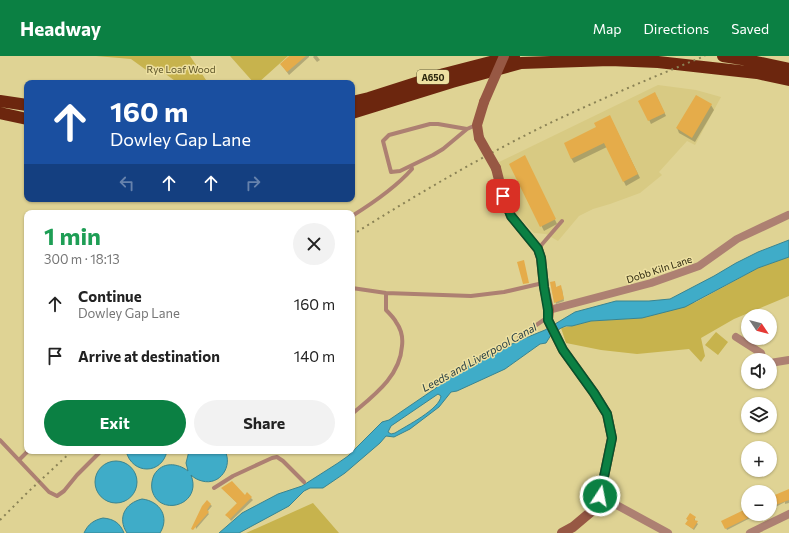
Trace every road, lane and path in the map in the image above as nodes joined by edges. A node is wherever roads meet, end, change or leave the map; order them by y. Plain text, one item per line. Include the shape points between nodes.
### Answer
1 (504, 56) edge
2 (514, 56) edge
3 (723, 56) edge
4 (789, 69) edge
5 (789, 80) edge
6 (0, 101) edge
7 (355, 101) edge
8 (24, 107) edge
9 (9, 111) edge
10 (355, 112) edge
11 (24, 118) edge
12 (477, 125) junction
13 (467, 129) junction
14 (411, 166) junction
15 (355, 214) edge
16 (788, 215) edge
17 (562, 220) dead end
18 (538, 249) junction
19 (544, 283) junction
20 (355, 288) edge
21 (386, 293) junction
22 (548, 316) junction
23 (519, 337) dead end
24 (736, 337) dead end
25 (761, 353) edge
26 (789, 360) edge
27 (777, 361) edge
28 (355, 411) edge
29 (0, 440) edge
30 (25, 454) edge
31 (98, 454) edge
32 (19, 460) junction
33 (304, 482) dead end
34 (214, 488) dead end
35 (600, 496) junction
36 (789, 514) edge
37 (562, 533) edge
38 (668, 533) edge
39 (750, 533) edge

1 - 12 street, bridge
2 - 7 highway, A650
3 - 4 highway
5 - 10 highway, A650 via 757,73 658,62 610,60 521,63
6 - 9 highway
8 - 9 highway
9 - 11 highway
12 - 13 lane
12 - 18 street, bridge via 479,138 496,168 511,216
13 - 14 lane via 443,149
13 - 14 lane via 430,124 389,135 383,142 391,172
14 - 15 lane via 412,169 401,180
16 - 22 street, Dobb Kiln Lane via 737,239 700,266
17 - 18 lane
18 - 19 street
19 - 21 lane via 471,296
19 - 22 street
20 - 21 lane
21 - 28 lane via 386,310 397,323 401,333 402,354 386,383
22 - 23 lane
22 - 35 street via 563,350 607,414 612,438
24 - 25 street
26 - 27 street
29 - 32 lane
30 - 32 lane
31 - 32 lane via 57,496 49,492
33 - 34 lane via 277,457 233,476
35 - 37 street via 592,511
35 - 38 street
36 - 39 street

